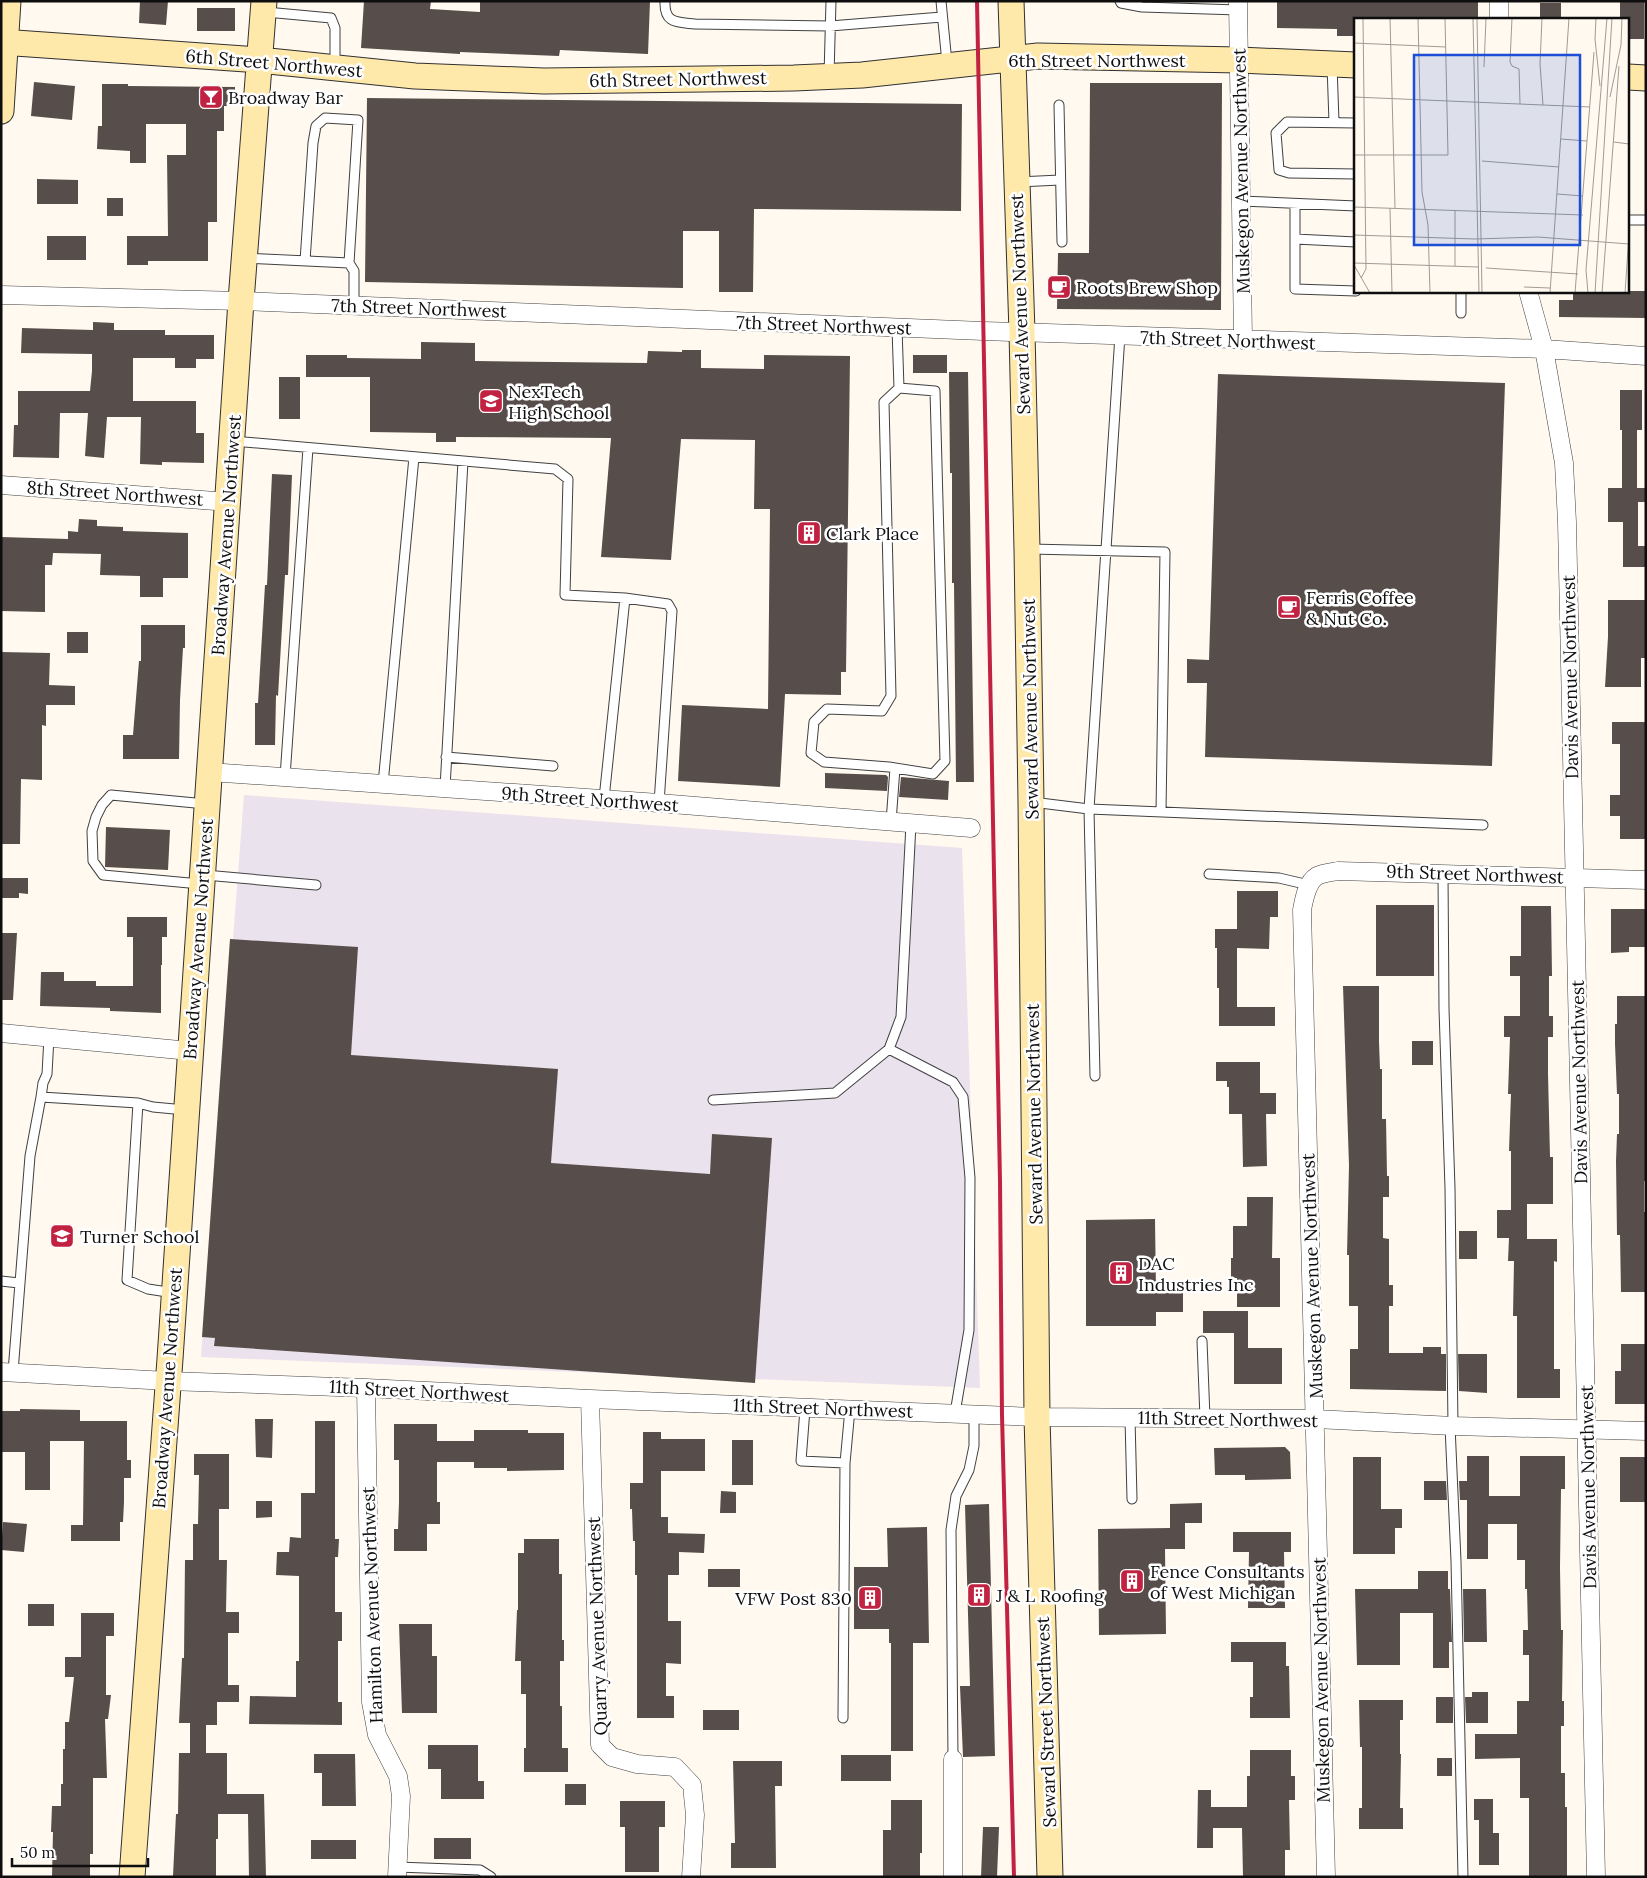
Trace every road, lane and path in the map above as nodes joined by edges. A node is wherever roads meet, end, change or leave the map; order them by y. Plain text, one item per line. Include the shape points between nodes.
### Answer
1 (8, 1) edge
2 (665, 1) edge
3 (830, 1) edge
4 (941, 1) edge
5 (1011, 1) edge
6 (1120, 1) edge
7 (1499, 1) edge
8 (1238, 6) edge
9 (264, 7) edge
10 (942, 17) junction
11 (1499, 18) edge
12 (830, 26) junction
13 (3, 42) edge
14 (1012, 59) junction
15 (259, 60) junction
16 (1240, 60) junction
17 (1344, 65) edge
18 (947, 66) junction
19 (335, 68) junction
20 (829, 76) junction
21 (1630, 77) edge
22 (1646, 78) edge
23 (1060, 105) dead end
24 (1, 111) edge
25 (1334, 122) junction
26 (1354, 123) edge
27 (1354, 174) edge
28 (1060, 180) junction
29 (1017, 182) junction
30 (1242, 201) junction
31 (1295, 204) junction
32 (1354, 206) edge
33 (1630, 220) edge
34 (1646, 220) edge
35 (1296, 239) junction
36 (1062, 242) dead end
37 (1354, 242) edge
38 (244, 258) junction
39 (305, 261) junction
40 (349, 263) junction
41 (1354, 291) edge
42 (1461, 292) edge
43 (1528, 292) edge
44 (1, 295) edge
45 (241, 301) junction
46 (354, 306) junction
47 (1461, 313) dead end
48 (897, 328) junction
49 (1022, 332) junction
50 (1120, 335) junction
51 (1243, 340) junction
52 (1544, 349) junction
53 (1646, 356) edge
54 (899, 388) junction
55 (232, 441) junction
56 (308, 448) junction
57 (414, 457) junction
58 (463, 461) junction
59 (1, 485) edge
60 (229, 502) junction
61 (1027, 549) junction
62 (1106, 552) junction
63 (625, 598) junction
64 (446, 757) junction
65 (553, 766) dead end
66 (895, 768) junction
67 (209, 772) junction
68 (285, 777) junction
69 (383, 784) junction
70 (445, 788) junction
71 (604, 799) junction
72 (1032, 802) junction
73 (659, 803) junction
74 (207, 804) junction
75 (1089, 809) junction
76 (1161, 812) junction
77 (891, 822) junction
78 (911, 824) junction
79 (1483, 825) dead end
80 (972, 828) dead end
81 (1209, 874) dead end
82 (1442, 874) junction
83 (1574, 878) junction
84 (202, 879) junction
85 (1646, 880) edge
86 (316, 885) dead end
87 (1309, 885) junction
88 (1, 1033) edge
89 (49, 1037) junction
90 (890, 1049) junction
91 (190, 1051) junction
92 (1095, 1076) dead end
93 (41, 1097) junction
94 (713, 1100) dead end
95 (138, 1103) junction
96 (186, 1110) junction
97 (1, 1281) edge
98 (19, 1283) junction
99 (174, 1293) junction
100 (1202, 1341) dead end
101 (7, 1372) edge
102 (168, 1381) junction
103 (366, 1388) junction
104 (590, 1399) junction
105 (805, 1409) junction
106 (850, 1409) junction
107 (955, 1413) junction
108 (974, 1414) junction
109 (1037, 1417) junction
110 (1130, 1418) junction
111 (1204, 1418) junction
112 (1316, 1420) junction
113 (1452, 1426) junction
114 (1586, 1429) junction
115 (1646, 1431) edge
116 (846, 1463) junction
117 (1132, 1499) dead end
118 (843, 1718) dead end
119 (953, 1759) joint
120 (397, 1872) edge
121 (132, 1877) edge
122 (491, 1877) edge
123 (691, 1877) edge
124 (953, 1877) edge
125 (1050, 1877) edge
126 (1326, 1877) edge
127 (1463, 1877) edge
128 (1596, 1877) edge

1 - 13 street
2 - 12 lane via 666,15 675,22
3 - 12 lane
4 - 10 lane
5 - 14 street, Seward Avenue Northwest
6 - 8 lane via 1142,7
7 - 11 street
8 - 16 street, Muskegon Avenue Northwest
9 - 15 street, Broadway Avenue Northwest
9 - 19 lane via 331,18 335,28
10 - 12 lane
10 - 18 lane
12 - 20 lane
13 - 15 street, 6th Street Northwest
13 - 24 street
14 - 16 street, 6th Street Northwest via 1038,56
14 - 18 street, 6th Street Northwest
14 - 29 street, Seward Avenue Northwest
15 - 19 street, 6th Street Northwest
15 - 38 street, Broadway Avenue Northwest
16 - 17 street, 6th Street Northwest
16 - 30 street, Muskegon Avenue Northwest
17 - 25 lane
18 - 20 street, 6th Street Northwest
19 - 20 street, 6th Street Northwest via 415,76 544,81
21 - 22 street
23 - 28 lane
25 - 26 lane
25 - 27 lane via 1286,122 1276,133 1278,170
28 - 29 lane
28 - 36 lane
29 - 49 street, Seward Avenue Northwest
30 - 31 lane
30 - 51 street, Muskegon Avenue Northwest
31 - 32 lane
31 - 35 lane
33 - 34 lane
35 - 37 lane
35 - 41 lane via 1296,289
38 - 39 lane
38 - 45 street, Broadway Avenue Northwest
39 - 40 lane
39 - 40 lane via 313,143 316,126 325,118 358,120
40 - 46 lane via 354,271
42 - 47 lane
43 - 52 street, Davis Avenue Northwest
44 - 45 street, 7th Street Northwest
45 - 46 street, 7th Street Northwest
45 - 55 street, Broadway Avenue Northwest
46 - 48 street, 7th Street Northwest
48 - 49 street, 7th Street Northwest
48 - 54 lane
49 - 50 street, 7th Street Northwest
49 - 61 street, Seward Avenue Northwest
50 - 51 street, 7th Street Northwest
50 - 62 lane
51 - 52 street, 7th Street Northwest
52 - 53 street, 7th Street Northwest
52 - 83 street, Davis Avenue Northwest via 1564,463
54 - 66 lane via 936,390 945,761 933,774
54 - 66 lane via 884,402 891,696 882,711 827,709 814,722 812,753 824,762
55 - 56 lane
55 - 60 street, Broadway Avenue Northwest
56 - 57 lane
56 - 68 lane
57 - 58 lane
57 - 69 lane
58 - 63 lane via 555,469 568,479 565,595
58 - 64 lane
59 - 60 street, 8th Street Northwest
60 - 67 street, Broadway Avenue Northwest
61 - 62 lane
61 - 72 street, Seward Avenue Northwest
62 - 75 lane
62 - 76 lane via 1165,552
63 - 71 lane
63 - 73 lane via 668,604 672,611
64 - 65 lane
64 - 70 lane
66 - 77 lane
67 - 68 street, 9th Street Northwest
67 - 74 street, Broadway Avenue Northwest
68 - 69 street, 9th Street Northwest
69 - 70 street, 9th Street Northwest
70 - 71 street, 9th Street Northwest
71 - 73 street, 9th Street Northwest
72 - 75 lane
72 - 109 street, Seward Avenue Northwest
73 - 77 street, 9th Street Northwest
74 - 84 street, Broadway Avenue Northwest
74 - 84 lane via 111,795 102,805 92,831 93,861 103,875
75 - 76 lane
75 - 92 lane
76 - 79 lane
77 - 78 street, 9th Street Northwest
78 - 80 street, 9th Street Northwest
78 - 90 lane via 901,1017
81 - 87 lane via 1278,878
82 - 83 street, 9th Street Northwest
82 - 87 street, 9th Street Northwest via 1338,871 1317,876
82 - 113 lane
83 - 85 street, 9th Street Northwest
83 - 114 street, Davis Avenue Northwest
84 - 86 lane
84 - 91 street, Broadway Avenue Northwest
87 - 112 street, Muskegon Avenue Northwest via 1302,910
88 - 89 street
89 - 91 street
89 - 93 lane via 47,1074
90 - 94 lane via 835,1093
90 - 107 lane via 953,1082 963,1097 970,1178 969,1330
91 - 96 street, Broadway Avenue Northwest
93 - 95 lane
93 - 98 lane via 30,1156
95 - 96 lane
95 - 99 lane via 127,1280 148,1289
96 - 99 street, Broadway Avenue Northwest
97 - 98 lane
98 - 101 lane
99 - 102 street, Broadway Avenue Northwest
100 - 111 lane
101 - 102 street, 11th Street Northwest
102 - 103 street, 11th Street Northwest
102 - 121 street, Broadway Avenue Northwest
103 - 104 street, 11th Street Northwest
103 - 120 street, Hamilton Avenue Northwest via 371,1702 377,1735 398,1776 401,1796
104 - 105 street, 11th Street Northwest
104 - 123 street, Quarry Avenue Northwest via 600,1745 612,1757 637,1764 676,1767 692,1785 695,1815
105 - 106 street, 11th Street Northwest
105 - 116 lane via 802,1461
106 - 107 street, 11th Street Northwest
106 - 116 lane
107 - 108 street, 11th Street Northwest
108 - 109 street, 11th Street Northwest
108 - 119 lane via 970,1470 956,1496 951,1530
109 - 110 street, 11th Street Northwest
109 - 125 street, Seward Street Northwest
110 - 111 street, 11th Street Northwest
110 - 117 lane
111 - 112 street, 11th Street Northwest
112 - 113 street, 11th Street Northwest
112 - 126 street, Muskegon Avenue Northwest
113 - 114 street, 11th Street Northwest
113 - 127 lane
114 - 115 street, 11th Street Northwest
114 - 128 street, Davis Avenue Northwest
116 - 118 lane
119 - 124 street
120 - 122 lane via 480,1870

